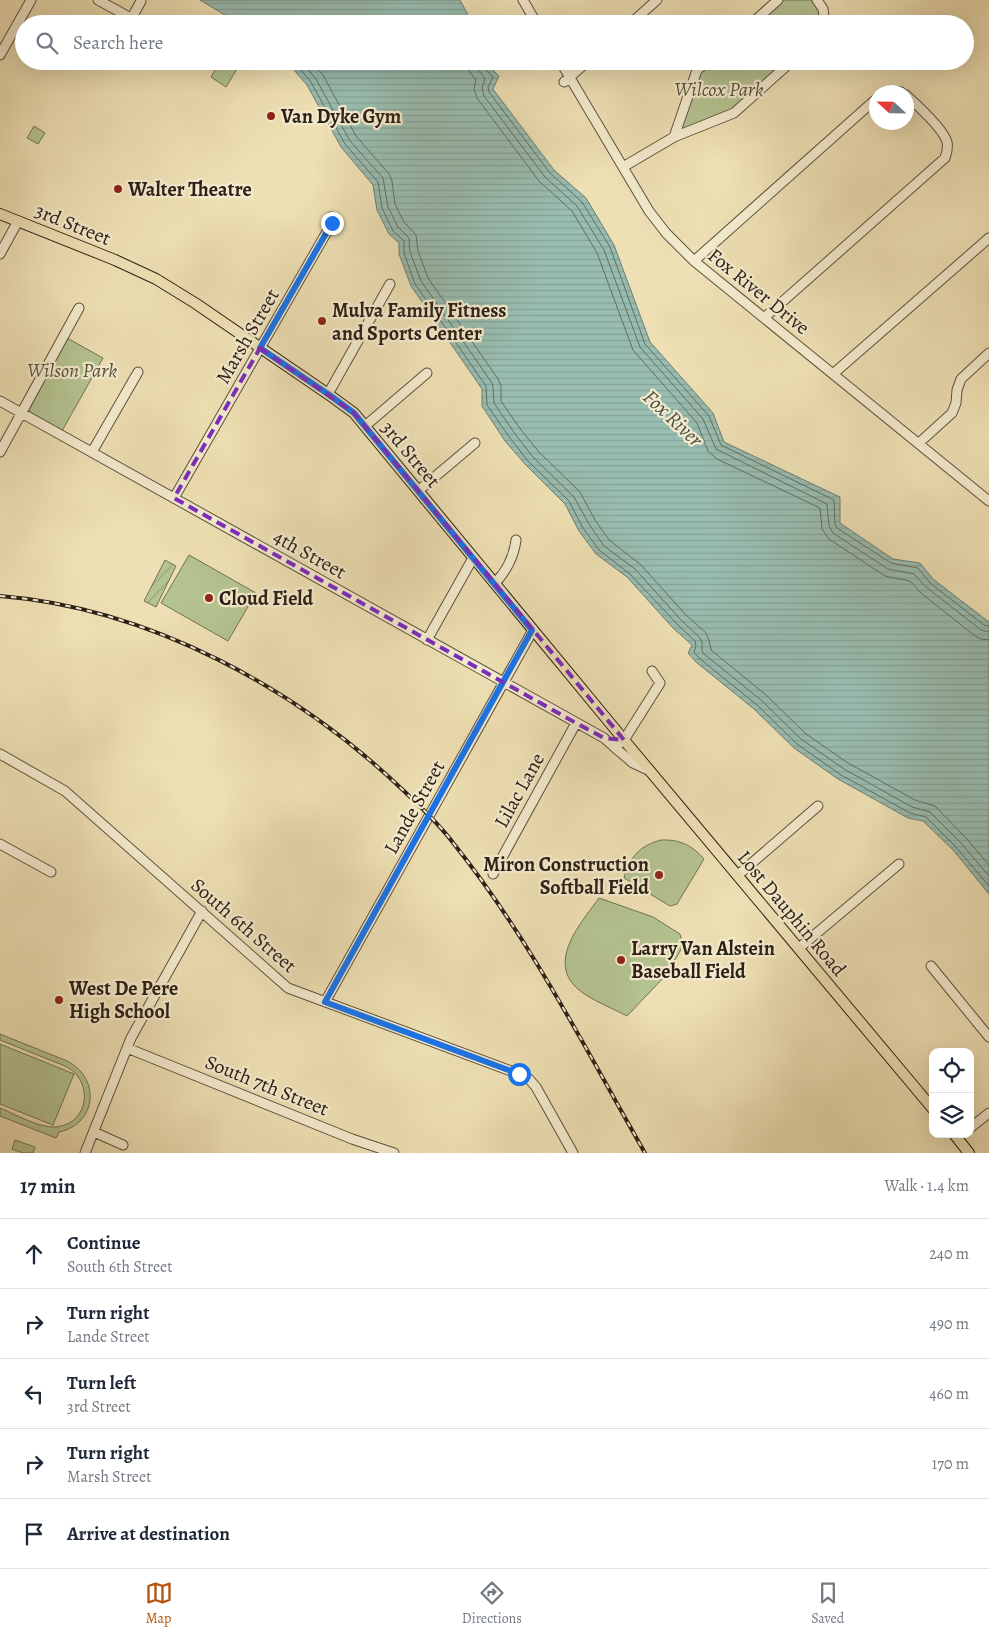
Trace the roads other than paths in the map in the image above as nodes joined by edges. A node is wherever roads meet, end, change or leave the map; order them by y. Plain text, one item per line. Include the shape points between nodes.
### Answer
1 (31, 0) edge
2 (98, 0) edge
3 (523, 0) edge
4 (657, 0) edge
5 (778, 0) edge
6 (817, 0) edge
7 (141, 1) edge
8 (23, 15) edge
9 (121, 15) edge
10 (133, 15) edge
11 (532, 15) edge
12 (640, 15) edge
13 (761, 15) edge
14 (825, 15) edge
15 (15, 28) edge
16 (0, 55) edge
17 (563, 70) edge
18 (578, 70) edge
19 (697, 70) edge
20 (782, 70) edge
21 (567, 80) junction
22 (914, 103) edge
23 (869, 106) edge
24 (674, 137) junction
25 (623, 167) junction
26 (0, 214) edge
27 (331, 217) dead end
28 (18, 221) junction
29 (989, 238) edge
30 (0, 254) edge
31 (694, 261) junction
32 (390, 284) dead end
33 (80, 308) dead end
34 (764, 318) junction
35 (260, 348) junction
36 (989, 353) edge
37 (138, 372) dead end
38 (428, 373) dead end
39 (833, 374) junction
40 (328, 394) junction
41 (0, 401) edge
42 (22, 413) junction
43 (364, 426) junction
44 (475, 443) dead end
45 (919, 443) junction
46 (0, 452) edge
47 (92, 452) junction
48 (418, 491) junction
49 (174, 498) junction
50 (989, 501) edge
51 (516, 540) dead end
52 (473, 558) junction
53 (495, 583) junction
54 (532, 630) junction
55 (427, 640) junction
56 (652, 671) dead end
57 (503, 683) junction
58 (576, 723) junction
59 (604, 738) junction
60 (624, 740) junction
61 (613, 746) junction
62 (0, 754) edge
63 (650, 771) junction
64 (818, 806) dead end
65 (0, 844) edge
66 (898, 864) dead end
67 (51, 872) dead end
68 (493, 874) dead end
69 (738, 875) junction
70 (202, 911) junction
71 (799, 948) junction
72 (931, 966) dead end
73 (325, 1002) junction
74 (989, 1037) edge
75 (127, 1048) junction
76 (929, 1104) edge
77 (989, 1112) edge
78 (974, 1125) edge
79 (94, 1132) junction
80 (959, 1138) edge
81 (123, 1144) dead end
82 (85, 1153) edge
83 (394, 1153) edge
84 (573, 1153) edge
85 (969, 1153) edge

1 - 8 street
2 - 9 street
3 - 11 street
4 - 12 street
5 - 13 street
6 - 14 street
7 - 10 street
15 - 16 street
17 - 21 street, Fox River Drive
18 - 21 street
19 - 24 street
20 - 24 street via 734,113
21 - 25 street, Fox River Drive
22 - 34 street via 945,138 947,153 943,161
23 - 31 street
24 - 25 street
25 - 31 street, Fox River Drive via 666,233
26 - 28 main road, 3rd Street
27 - 35 street, Marsh Street via 332,223
28 - 30 street
28 - 35 main road, 3rd Street via 156,279
29 - 39 street
31 - 34 street, Fox River Drive
32 - 40 street
33 - 42 street
34 - 39 street, Fox River Drive
35 - 40 main road, 3rd Street
35 - 49 street, Marsh Street
36 - 45 street via 961,379 952,413
37 - 47 street
38 - 43 street
39 - 45 street, Fox River Drive
40 - 43 main road, 3rd Street via 354,413
41 - 42 street, 4th Street
42 - 46 street
42 - 47 street, 4th Street
43 - 48 main road, 3rd Street
44 - 48 street
45 - 50 street, Fox River Drive
47 - 49 street, 4th Street
48 - 52 main road, 3rd Street
49 - 55 street, 4th Street
51 - 53 street via 506,571
52 - 53 main road, 3rd Street
52 - 55 street
53 - 54 main road, 3rd Street
54 - 57 street, Lande Street
54 - 60 main road, 3rd Street
55 - 57 street, 4th Street
56 - 60 street via 660,683
57 - 58 street, 4th Street
57 - 73 street, Lande Street
58 - 59 street, 4th Street
58 - 68 street, Lilac Lane
59 - 60 street, 4th Street via 616,736
59 - 61 street, 4th Street
60 - 61 street
60 - 63 main road, Lost Dauphin Road
61 - 63 street, 4th Street via 633,763
62 - 70 street, South 6th Street via 66,791
63 - 69 main road, Lost Dauphin Road
64 - 69 street
65 - 67 street
66 - 71 street
69 - 71 main road, Lost Dauphin Road
70 - 73 street, South 6th Street via 288,988
70 - 75 street
71 - 76 main road, Lost Dauphin Road
72 - 74 street
73 - 84 street, South 6th Street via 530,1079
75 - 79 street
75 - 83 street, South 7th Street
77 - 78 street
79 - 81 street
79 - 82 street
80 - 85 main road

